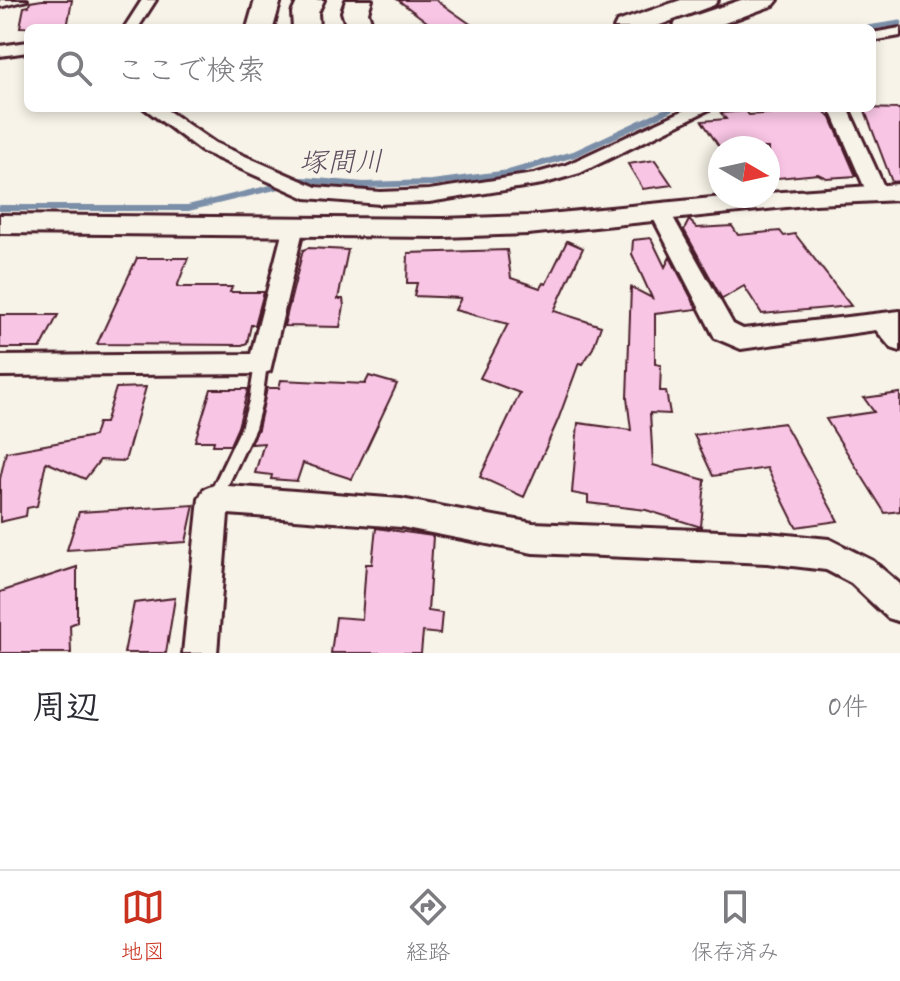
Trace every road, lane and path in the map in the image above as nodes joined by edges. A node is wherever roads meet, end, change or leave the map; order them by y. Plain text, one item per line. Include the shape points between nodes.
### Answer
1 (20, 0) edge
2 (149, 0) edge
3 (268, 0) edge
4 (311, 0) edge
5 (328, 0) edge
6 (359, 0) edge
7 (705, 0) edge
8 (765, 0) edge
9 (0, 3) edge
10 (134, 24) edge
11 (261, 24) edge
12 (306, 24) edge
13 (326, 24) edge
14 (359, 24) edge
15 (638, 24) edge
16 (697, 24) edge
17 (900, 32) edge
18 (876, 36) edge
19 (24, 48) edge
20 (0, 51) edge
21 (159, 112) edge
22 (694, 112) edge
23 (841, 112) edge
24 (889, 192) edge
25 (660, 212) junction
26 (0, 224) edge
27 (294, 226) junction
28 (891, 320) edge
29 (900, 341) edge
30 (261, 364) junction
31 (0, 366) edge
32 (214, 499) junction
33 (900, 606) edge
34 (200, 653) edge

1 - 9 street
2 - 10 street
3 - 11 highway
4 - 12 highway
5 - 13 highway
6 - 14 highway
7 - 15 highway
8 - 16 highway
17 - 18 street
19 - 20 street
21 - 22 street via 208,147 313,193 417,196 535,180 573,169
23 - 24 street
24 - 25 street
25 - 27 street via 514,226
25 - 28 street via 724,331 741,339
26 - 27 street
27 - 30 street
28 - 29 street
30 - 31 street
30 - 32 lane via 252,415
32 - 33 street via 401,513 533,538 829,555 862,572
32 - 34 street

